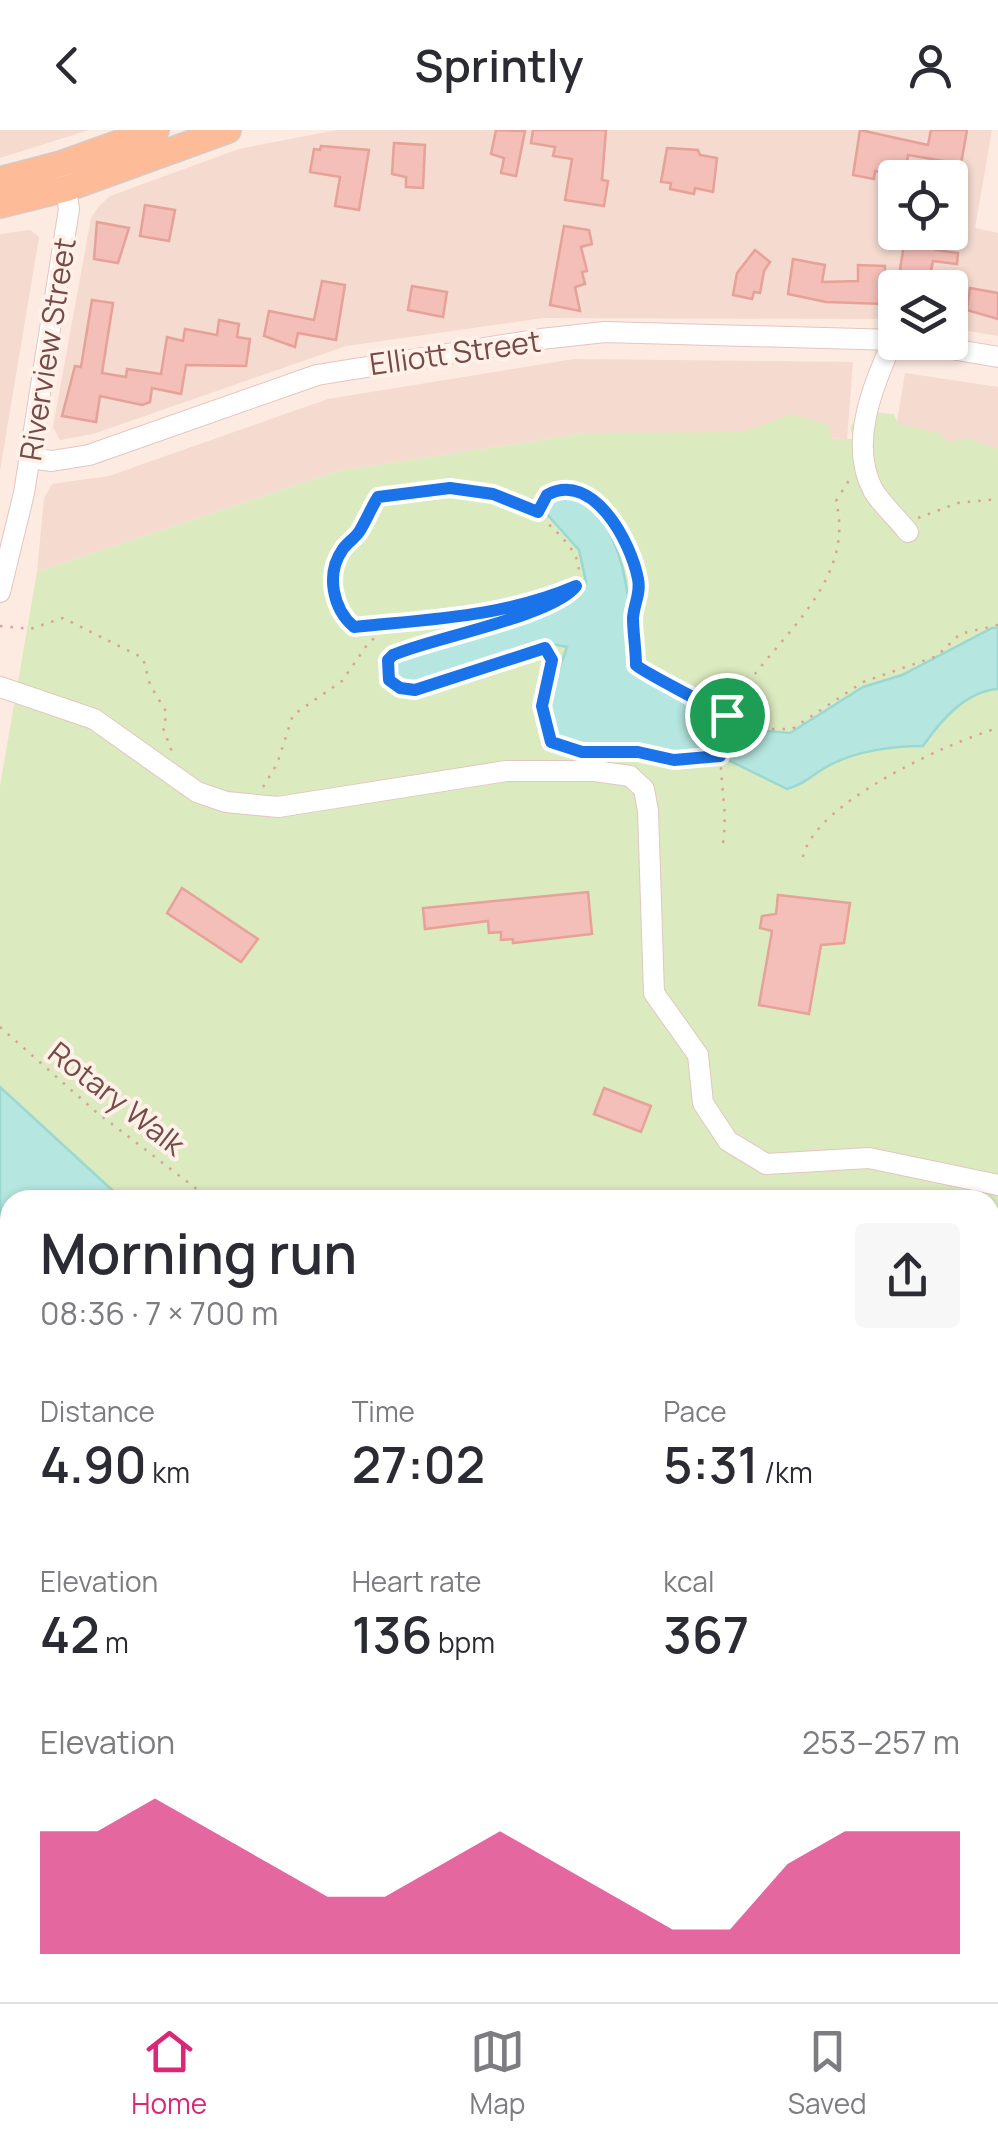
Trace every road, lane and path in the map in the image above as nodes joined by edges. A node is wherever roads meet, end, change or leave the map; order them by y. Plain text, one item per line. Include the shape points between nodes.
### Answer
1 (156, 130) edge
2 (228, 130) edge
3 (190, 136) edge
4 (64, 176) junction
5 (0, 180) edge
6 (0, 204) edge
7 (878, 340) edge
8 (968, 352) edge
9 (998, 357) edge
10 (891, 360) edge
11 (30, 458) junction
12 (866, 463) junction
13 (998, 499) edge
14 (538, 512) junction
15 (905, 529) joint
16 (1, 581) edge
17 (576, 586) junction
18 (390, 624) junction
19 (998, 625) edge
20 (0, 626) edge
21 (135, 644) dead end
22 (131, 650) junction
23 (0, 688) edge
24 (727, 715) junction
25 (998, 728) edge
26 (720, 756) junction
27 (163, 768) junction
28 (256, 807) junction
29 (723, 844) dead end
30 (802, 856) dead end
31 (0, 1027) edge
32 (998, 1185) edge
33 (198, 1190) edge

1 - 4 main road
2 - 3 main road
3 - 4 main road
4 - 5 main road
4 - 6 main road
4 - 11 street, Riverview Street via 69,209
7 - 11 street, Elliott Street via 606,332 541,339 318,375 89,454
8 - 9 street, Elliott Street
10 - 12 street via 864,420
11 - 16 street, Riverview Street
12 - 15 street via 873,488
12 - 24 path via 836,501 843,528 817,600
13 - 15 path via 958,504
14 - 17 path via 578,559
14 - 18 path via 493,494 450,488 378,497 333,568 334,591 338,614 354,627
14 - 24 path via 547,495 566,489 602,506 637,574 636,665
17 - 18 path via 528,606
17 - 26 path via 524,612 393,655 389,680 415,690 545,648 552,660 542,706 551,742 582,752 674,760
18 - 28 path via 342,681 293,715
19 - 24 path via 960,634 937,656 863,682 792,729
20 - 22 path via 30,629 64,618
21 - 22 path
22 - 27 path via 144,658 150,686 167,714 163,728 172,758
23 - 27 street via 94,719
24 - 26 path
25 - 30 path via 868,786 806,838
26 - 29 path
27 - 28 street via 196,792
28 - 32 street via 506,771 630,776 644,790 648,811 654,993 698,1056 703,1103 728,1141 766,1164 869,1158
31 - 33 path, Rotary Walk

